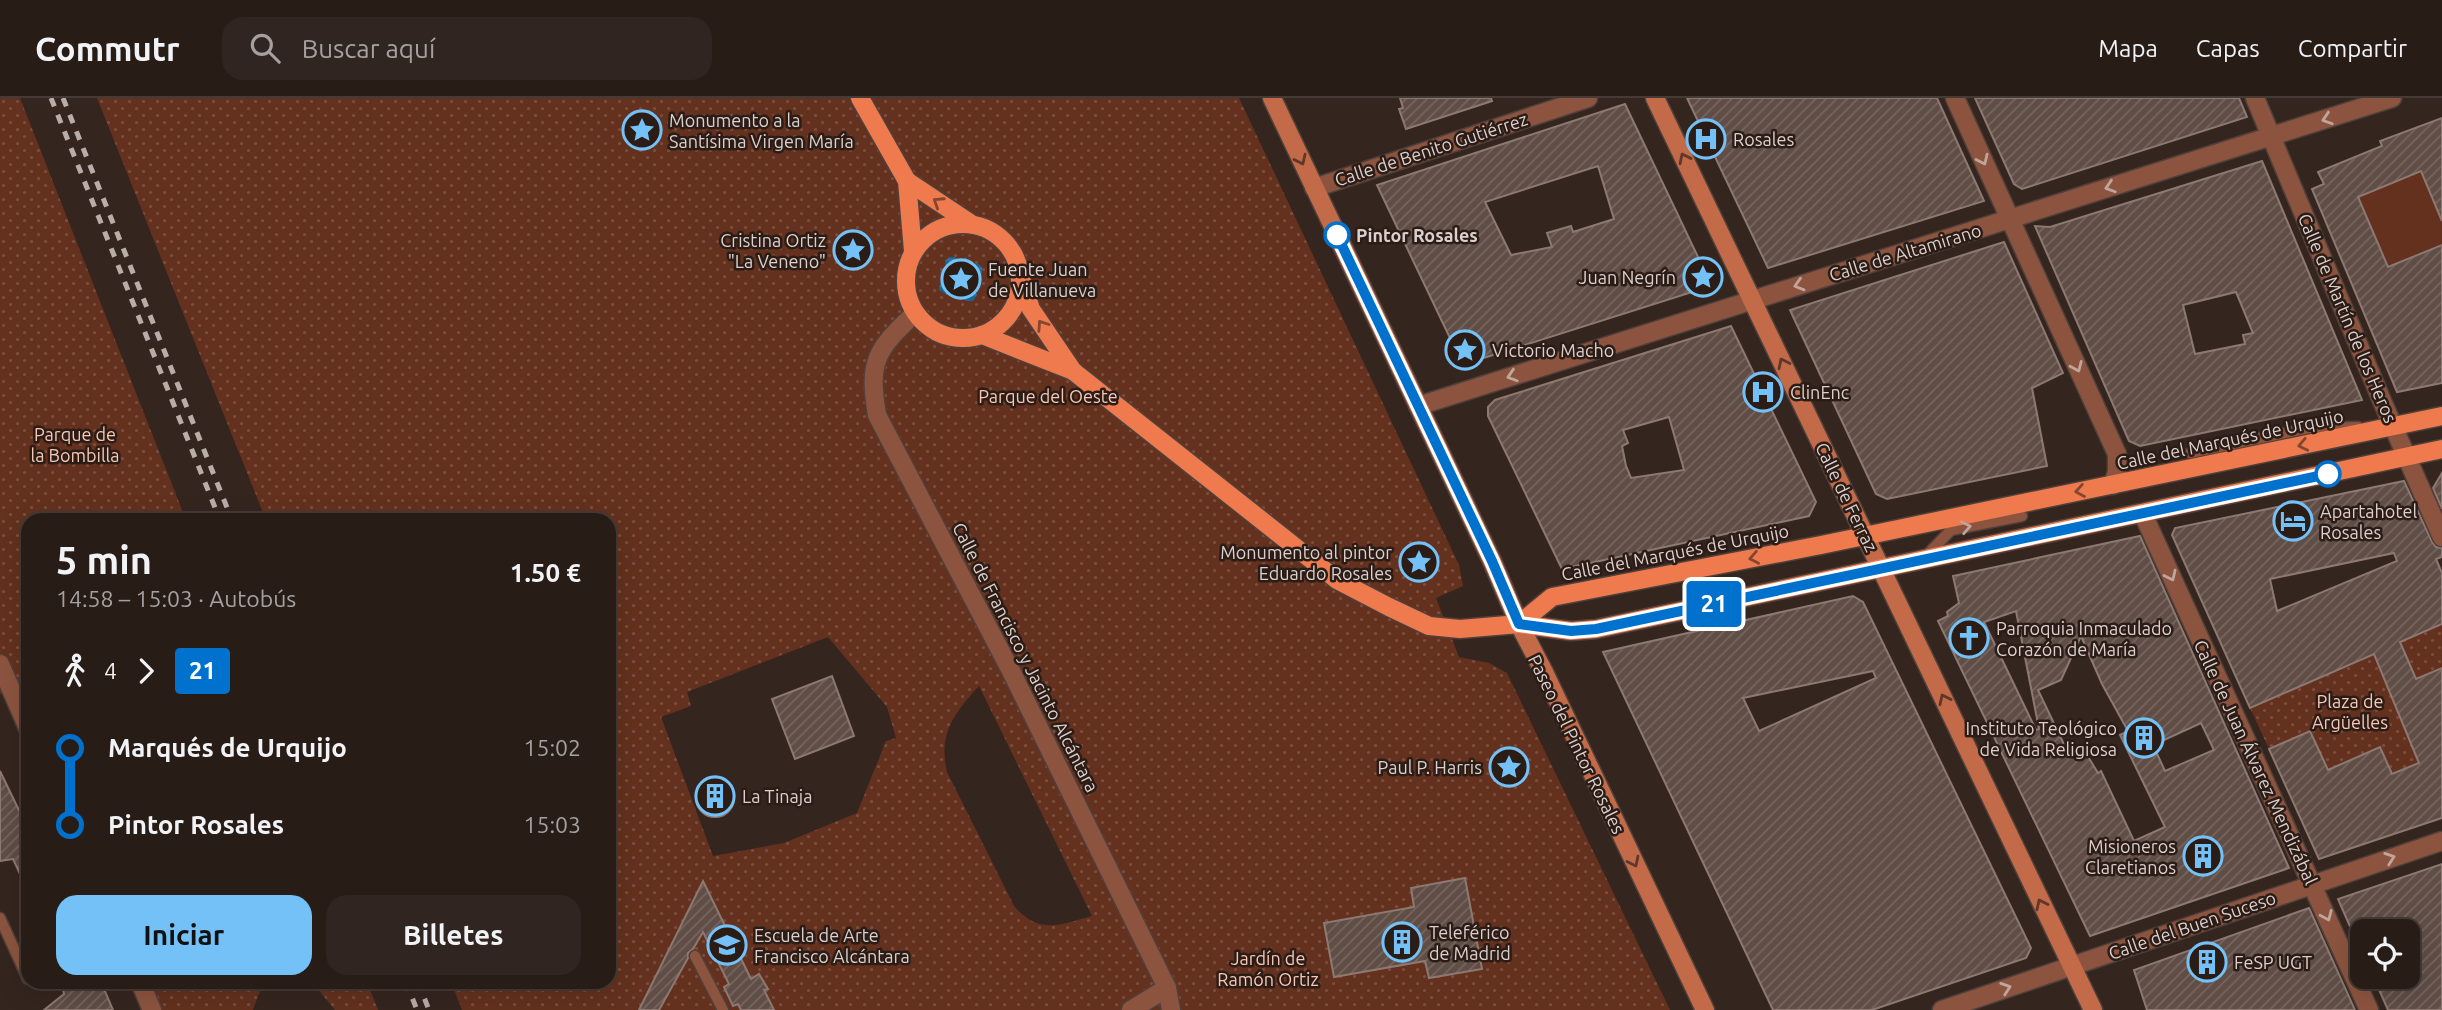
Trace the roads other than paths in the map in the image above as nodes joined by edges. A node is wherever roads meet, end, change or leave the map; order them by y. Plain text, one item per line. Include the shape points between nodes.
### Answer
1 (860, 98) edge
2 (1272, 98) edge
3 (1588, 98) edge
4 (1655, 98) edge
5 (1955, 98) edge
6 (2255, 98) edge
7 (2392, 98) edge
8 (2271, 136) junction
9 (906, 181) junction
10 (1314, 188) junction
11 (2010, 219) junction
12 (970, 223) junction
13 (913, 251) junction
14 (1020, 274) junction
15 (1752, 299) junction
16 (915, 313) junction
17 (982, 335) junction
18 (1073, 371) junction
19 (1418, 405) junction
20 (2442, 416) edge
21 (2393, 426) junction
22 (2442, 449) edge
23 (2190, 453) dead end
24 (2408, 456) junction
25 (2113, 485) junction
26 (2143, 514) junction
27 (2022, 516) dead end
28 (1866, 535) junction
29 (2442, 537) edge
30 (1922, 560) junction
31 (1882, 568) junction
32 (1519, 624) junction
33 (0, 664) edge
34 (21, 712) edge
35 (2442, 841) edge
36 (2312, 884) junction
37 (0, 918) edge
38 (695, 956) dead end
39 (21, 964) edge
40 (2070, 966) junction
41 (1167, 988) junction
42 (143, 989) edge
43 (152, 1010) edge
44 (723, 1010) edge
45 (1131, 1010) edge
46 (1171, 1010) edge
47 (1705, 1010) edge
48 (1942, 1010) edge
49 (2093, 1010) edge
50 (2369, 1010) edge

1 - 9 main road
2 -> 10 main road, Paseo del Pintor Rosales
3 - 10 street, Calle de Benito Gutiérrez
15 -> 4 main road, Calle de Ferraz
5 -> 11 street
6 - 8 street, Calle de Martín de los Heros
7 -> 8 street, Calle de Altamirano
8 -> 11 street, Calle de Altamirano
8 - 21 street, Calle de Martín de los Heros
12 -> 9 main road
9 - 13 main road
10 - 19 main road, Paseo del Pintor Rosales
11 -> 15 street, Calle de Altamirano
11 -> 25 street via 2117,454
12 - 13 main road via 938,229
12 - 14 main road via 1004,240
13 - 16 main road via 905,282
14 - 17 main road via 1012,311 999,326
18 -> 14 main road via 1031,309
15 -> 19 street, Calle de Altamirano
28 -> 15 main road, Calle de Ferraz
16 - 17 main road via 928,327 945,335
16 - 41 street, Calle de Francisco y Jacinto Alcántara via 882,347 875,363 872,385 877,415 1012,671
17 - 18 main road
18 - 32 main road via 1337,580 1429,626 1460,629
19 - 32 main road, Paseo del Pintor Rosales
20 - 21 main road, Calle del Marqués de Urquijo
21 - 23 lane via 2309,428
21 - 24 street, Calle de Martín de los Heros
21 -> 25 main road, Calle del Marqués de Urquijo
22 - 24 main road
24 - 26 main road
24 - 29 street, Calle de Martín de los Heros
25 -> 28 main road, Calle del Marqués de Urquijo
26 - 30 main road
26 -> 36 street, Calle de Juan Álvarez Mendizábal
30 -> 27 lane via 1951,530
28 - 31 main road, Calle de Ferraz
28 -> 32 main road, Calle del Marqués de Urquijo via 1552,597
30 - 31 main road
31 - 32 main road via 1596,629 1571,631
40 -> 31 main road, Calle de Ferraz
32 -> 47 main road, Paseo del Pintor Rosales
33 - 34 street
36 -> 35 street, Calle del Buen Suceso
36 - 40 street, Calle del Buen Suceso
36 -> 50 street, Calle de Juan Álvarez Mendizábal
37 - 39 lane
38 - 44 lane
48 -> 40 street, Calle del Buen Suceso
40 - 49 main road, Calle de Ferraz
41 - 45 street
41 - 46 street, Calle de Francisco y Jacinto Alcántara
42 - 43 street

